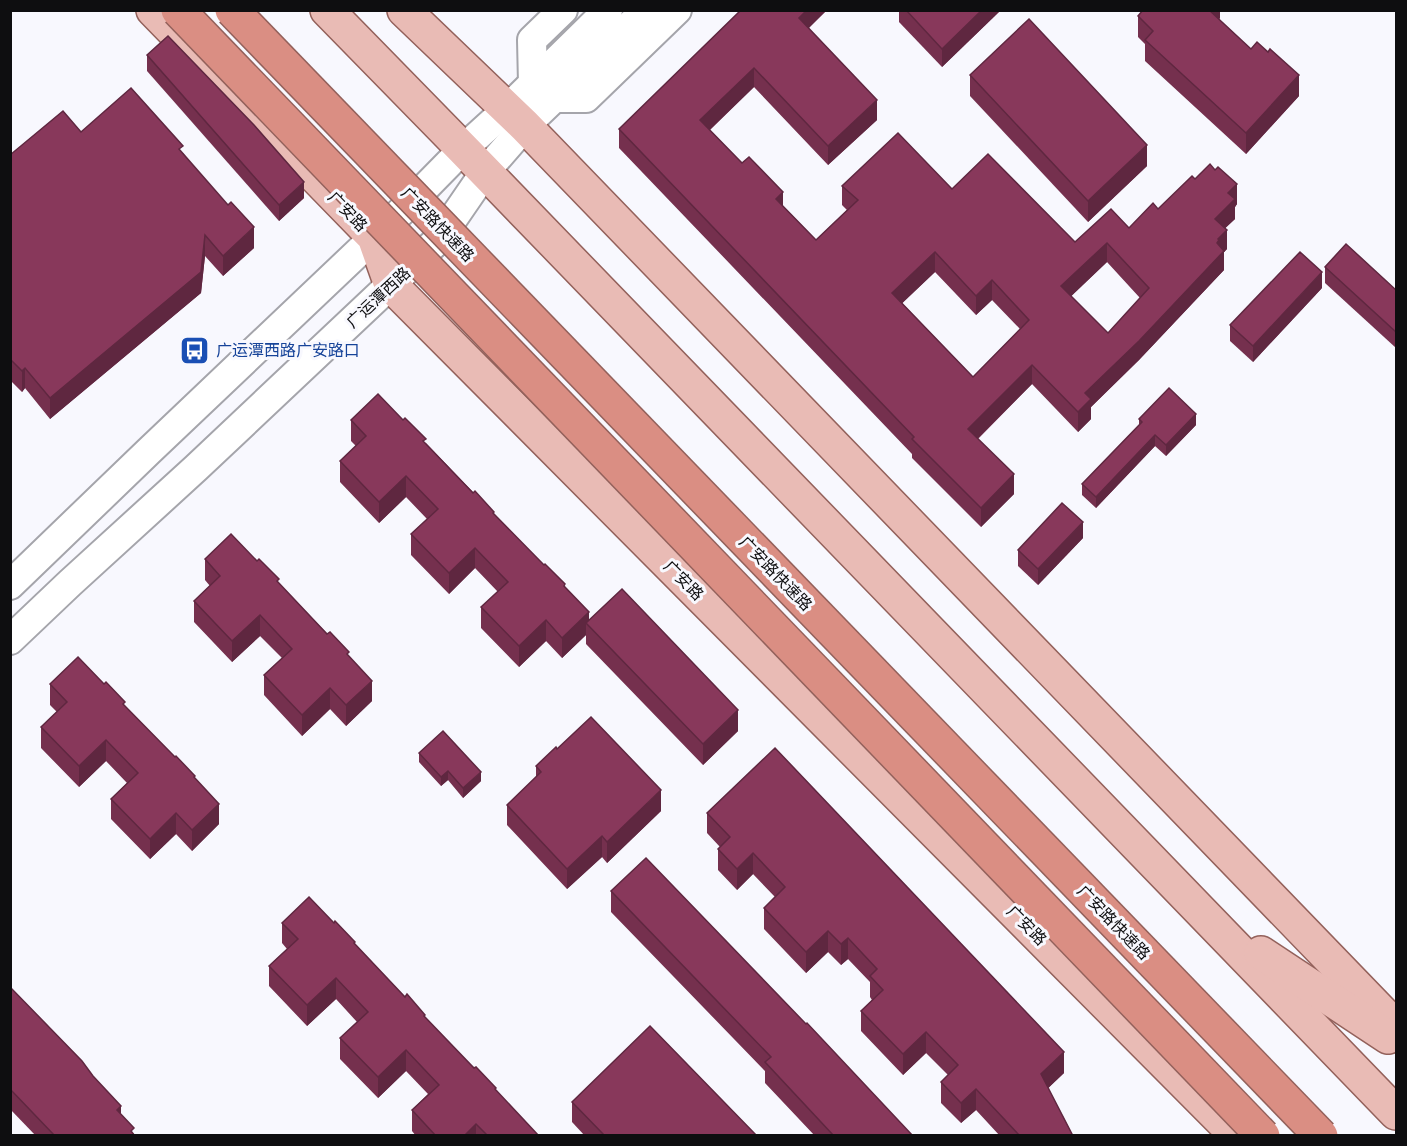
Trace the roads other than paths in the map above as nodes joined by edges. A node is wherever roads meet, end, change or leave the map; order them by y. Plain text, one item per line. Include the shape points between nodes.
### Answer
1 (153, 10) edge
2 (178, 10) edge
3 (216, 10) edge
4 (232, 10) edge
5 (327, 10) edge
6 (404, 10) edge
7 (563, 10) edge
8 (608, 10) edge
9 (646, 10) edge
10 (677, 10) edge
11 (544, 91) junction
12 (516, 118) junction
13 (474, 160) junction
14 (407, 206) junction
15 (374, 237) junction
16 (439, 239) junction
17 (391, 285) junction
18 (10, 585) edge
19 (10, 640) edge
20 (1207, 917) junction
21 (1396, 1027) edge
22 (1396, 1043) edge
23 (1396, 1113) edge
24 (1237, 1136) edge
25 (1263, 1136) edge
26 (1321, 1136) edge
27 (1334, 1136) edge

1 - 15 main road, 广安路
2 - 25 highway, bridge
3 - 14 main road
4 - 26 highway, 广安路快速路, bridge
5 - 13 main road
6 - 12 main road
7 - 11 street via 532,40
8 - 11 street, 广运潭西路
9 - 11 street, 广运潭西路
10 - 11 street via 586,98
11 - 12 street, 广运潭西路
12 - 13 street, 广运潭西路
12 - 21 main road
13 - 14 street, 广运潭西路
13 - 16 street, 广运潭西路
13 - 20 main road
14 - 15 street, 广运潭西路
14 - 16 main road
15 - 17 main road, 广安路
15 - 18 street, 广运潭西路
16 - 17 street, 广运潭西路
16 - 27 main road
17 - 19 street, 广运潭西路
17 - 24 main road, 广安路
20 - 22 main road
20 - 23 main road

